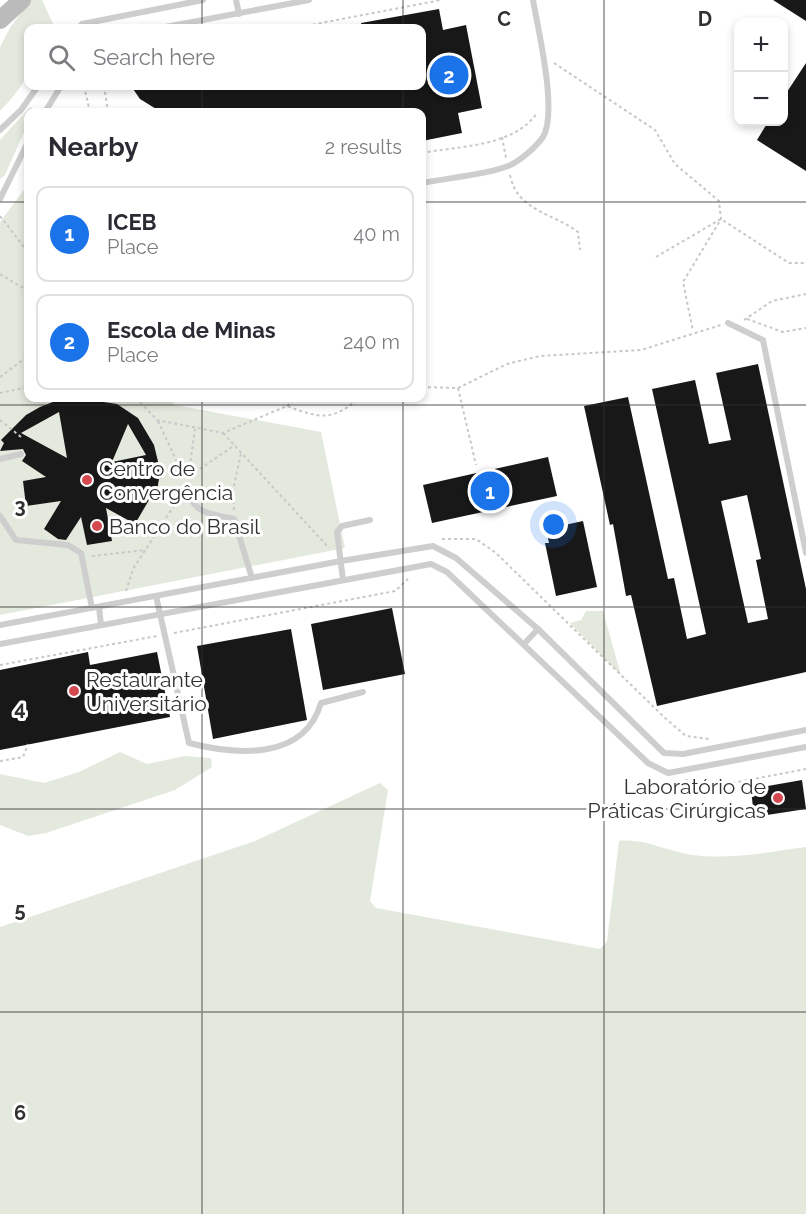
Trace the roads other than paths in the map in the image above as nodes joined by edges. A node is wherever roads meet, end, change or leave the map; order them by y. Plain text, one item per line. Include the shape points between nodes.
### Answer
1 (22, 0) edge
2 (203, 0) edge
3 (236, 0) edge
4 (309, 0) edge
5 (533, 0) edge
6 (239, 14) junction
7 (0, 20) edge
8 (82, 24) edge
9 (183, 24) edge
10 (35, 90) edge
11 (59, 90) edge
12 (47, 108) edge
13 (0, 130) edge
14 (24, 150) edge
15 (426, 182) edge
16 (2, 191) edge
17 (0, 199) edge
18 (728, 323) road end
19 (21, 454) dead end
20 (0, 459) edge
21 (186, 487) road end
22 (0, 516) edge
23 (370, 520) dead end
24 (806, 553) edge
25 (341, 561) junction
26 (252, 578) junction
27 (343, 580) junction
28 (156, 596) junction
29 (95, 607) junction
30 (160, 615) junction
31 (0, 625) edge
32 (101, 625) junction
33 (538, 629) junction
34 (0, 644) edge
35 (524, 644) junction
36 (363, 692) dead end
37 (806, 730) edge
38 (806, 747) edge

1 - 7 street
2 - 8 lane
3 - 6 lane
4 - 6 lane
5 - 15 lane via 544,57 548,118 543,136 508,166
6 - 9 lane
10 - 13 lane
11 - 12 lane
14 - 16 lane
16 - 17 lane
18 - 24 lane via 763,340
19 - 20 lane
21 - 26 lane via 189,499 199,511 234,519
22 - 29 lane via 16,540 68,545 81,553
23 - 25 lane via 342,526 337,532
25 - 26 lane
25 - 27 lane
25 - 33 lane via 433,546 456,558
26 - 28 lane
27 - 30 lane
27 - 35 lane via 431,564 447,572
28 - 29 lane
28 - 30 lane
29 - 31 lane
29 - 32 lane
30 - 32 lane
30 - 36 lane via 189,743 221,751 276,748 296,738 316,720 321,703
32 - 34 lane
33 - 35 lane
33 - 37 lane via 664,753 683,754
35 - 38 lane via 648,763 668,773

